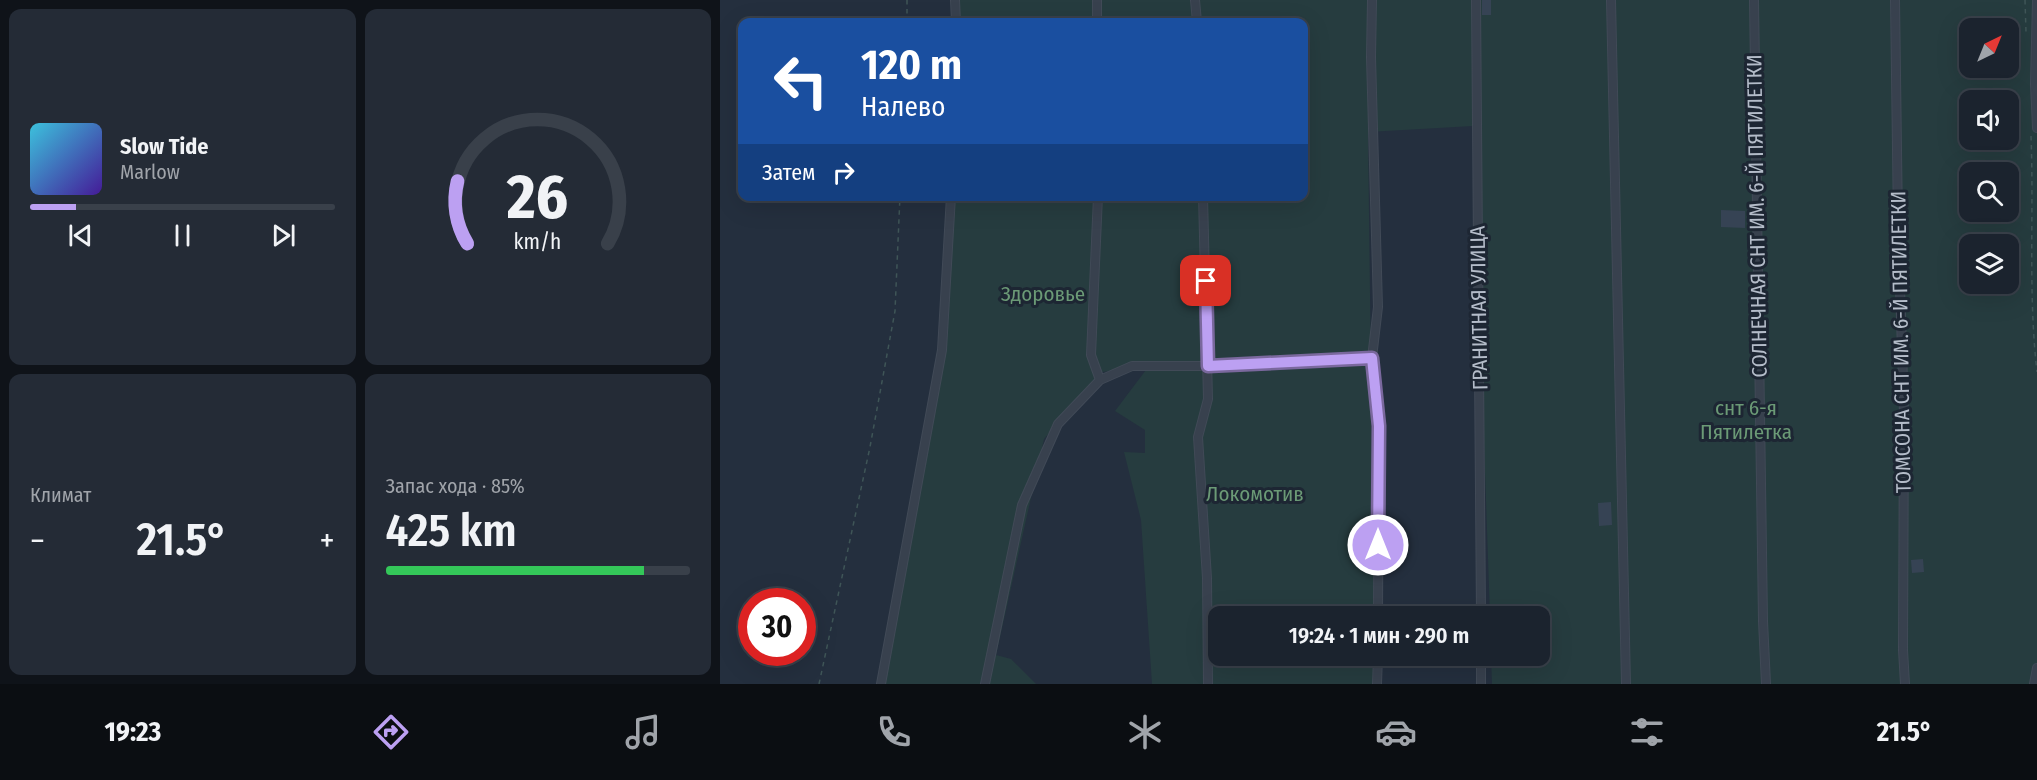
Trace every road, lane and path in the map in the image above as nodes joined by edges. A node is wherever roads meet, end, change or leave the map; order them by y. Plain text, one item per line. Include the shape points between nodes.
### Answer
1 (907, 0) edge
2 (955, 0) edge
3 (1097, 0) edge
4 (1196, 0) edge
5 (1372, 0) edge
6 (1476, 0) edge
7 (1611, 0) edge
8 (1754, 0) edge
9 (1896, 0) edge
10 (2025, 0) edge
11 (2037, 0) edge
12 (907, 18) edge
13 (956, 18) edge
14 (1097, 18) edge
15 (1197, 18) edge
16 (2026, 32) dead end
17 (2034, 131) edge
18 (900, 201) edge
19 (951, 201) edge
20 (1098, 201) edge
21 (1203, 201) edge
22 (1372, 358) junction
23 (1208, 366) junction
24 (2037, 372) edge
25 (1100, 380) junction
26 (1378, 606) edge
27 (1481, 606) edge
28 (1378, 666) edge
29 (1481, 666) edge
30 (2037, 668) edge
31 (819, 684) edge
32 (881, 684) edge
33 (985, 684) edge
34 (1208, 684) edge
35 (1377, 684) edge
36 (1481, 684) edge
37 (1626, 684) edge
38 (1766, 684) edge
39 (1905, 684) edge
40 (2034, 684) edge

1 - 12 path
2 - 13 street
3 - 14 street
4 - 15 street
5 - 22 street via 1378,307
6 - 27 street, ГРАНИТНАЯ УЛИЦА
7 - 37 street
8 - 38 street, СОЛНЕЧНАЯ СНТ ИМ. 6-Й ПЯТИЛЕТКИ
9 - 39 street, ТОМСОНА СНТ ИМ. 6-Й ПЯТИЛЕТКИ
10 - 16 path
11 - 17 street
17 - 24 path via 2032,329
18 - 31 path via 895,311
19 - 32 street via 942,350
20 - 25 street via 1090,355
21 - 23 street
22 - 23 street
22 - 26 street via 1379,426
23 - 25 street via 1132,366
23 - 34 street via 1208,399 1198,437 1207,578
25 - 33 street via 1058,424 1022,505
28 - 35 street
29 - 36 street
30 - 40 street

